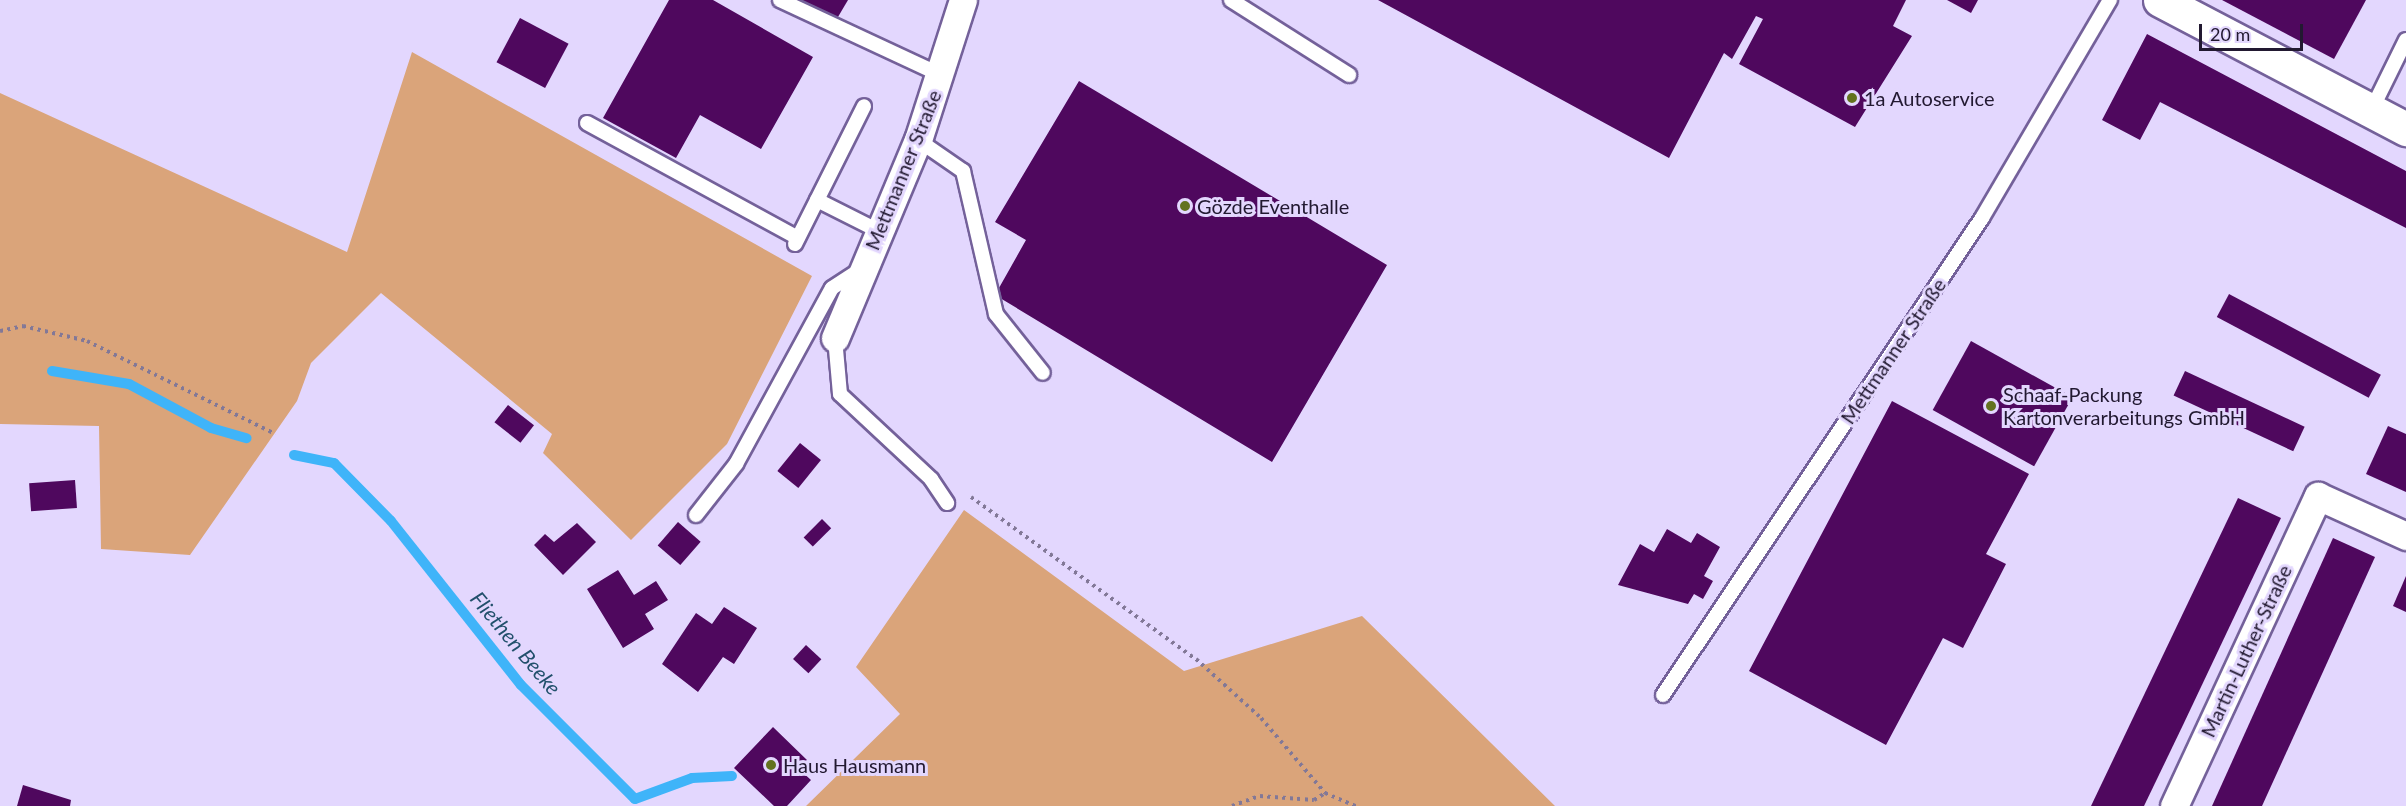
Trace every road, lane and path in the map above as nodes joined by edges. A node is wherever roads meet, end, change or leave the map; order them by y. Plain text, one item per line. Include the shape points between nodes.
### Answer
1 (780, 0) edge
2 (963, 0) edge
3 (1231, 0) edge
4 (2110, 0) edge
5 (2160, 0) edge
6 (2406, 40) edge
7 (2401, 62) edge
8 (941, 75) junction
9 (1349, 75) dead end
10 (864, 106) dead end
11 (2372, 111) junction
12 (587, 123) dead end
13 (2406, 129) edge
14 (918, 140) junction
15 (817, 200) junction
16 (879, 231) junction
17 (864, 267) junction
18 (0, 330) edge
19 (835, 338) joint
20 (1043, 373) dead end
21 (275, 434) dead end
22 (947, 503) joint
23 (696, 514) dead end
24 (2406, 536) edge
25 (1663, 695) dead end
26 (1324, 794) junction
27 (1232, 806) edge
28 (1356, 806) edge
29 (2174, 806) edge

1 - 8 lane
2 - 8 street, Mettmanner Straße
3 - 9 lane
4 - 25 lane, Mettmanner Straße via 1982,218
5 - 11 street
6 - 7 lane
7 - 11 lane
8 - 14 street, Mettmanner Straße
10 - 15 lane
11 - 13 street
12 - 15 lane via 797,241
14 - 16 street, Mettmanner Straße
14 - 20 lane via 963,171 996,314
15 - 16 lane
16 - 17 street, Mettmanner Straße
17 - 19 street, Mettmanner Straße
17 - 23 lane via 832,288 736,464
18 - 21 path via 23,326 87,341
19 - 22 lane via 840,394 931,479
22 - 26 path via 971,497 989,508 1196,659 1261,718
24 - 29 street, Martin-Luther-Straße via 2318,496
26 - 27 path via 1314,800 1260,796
26 - 28 path

